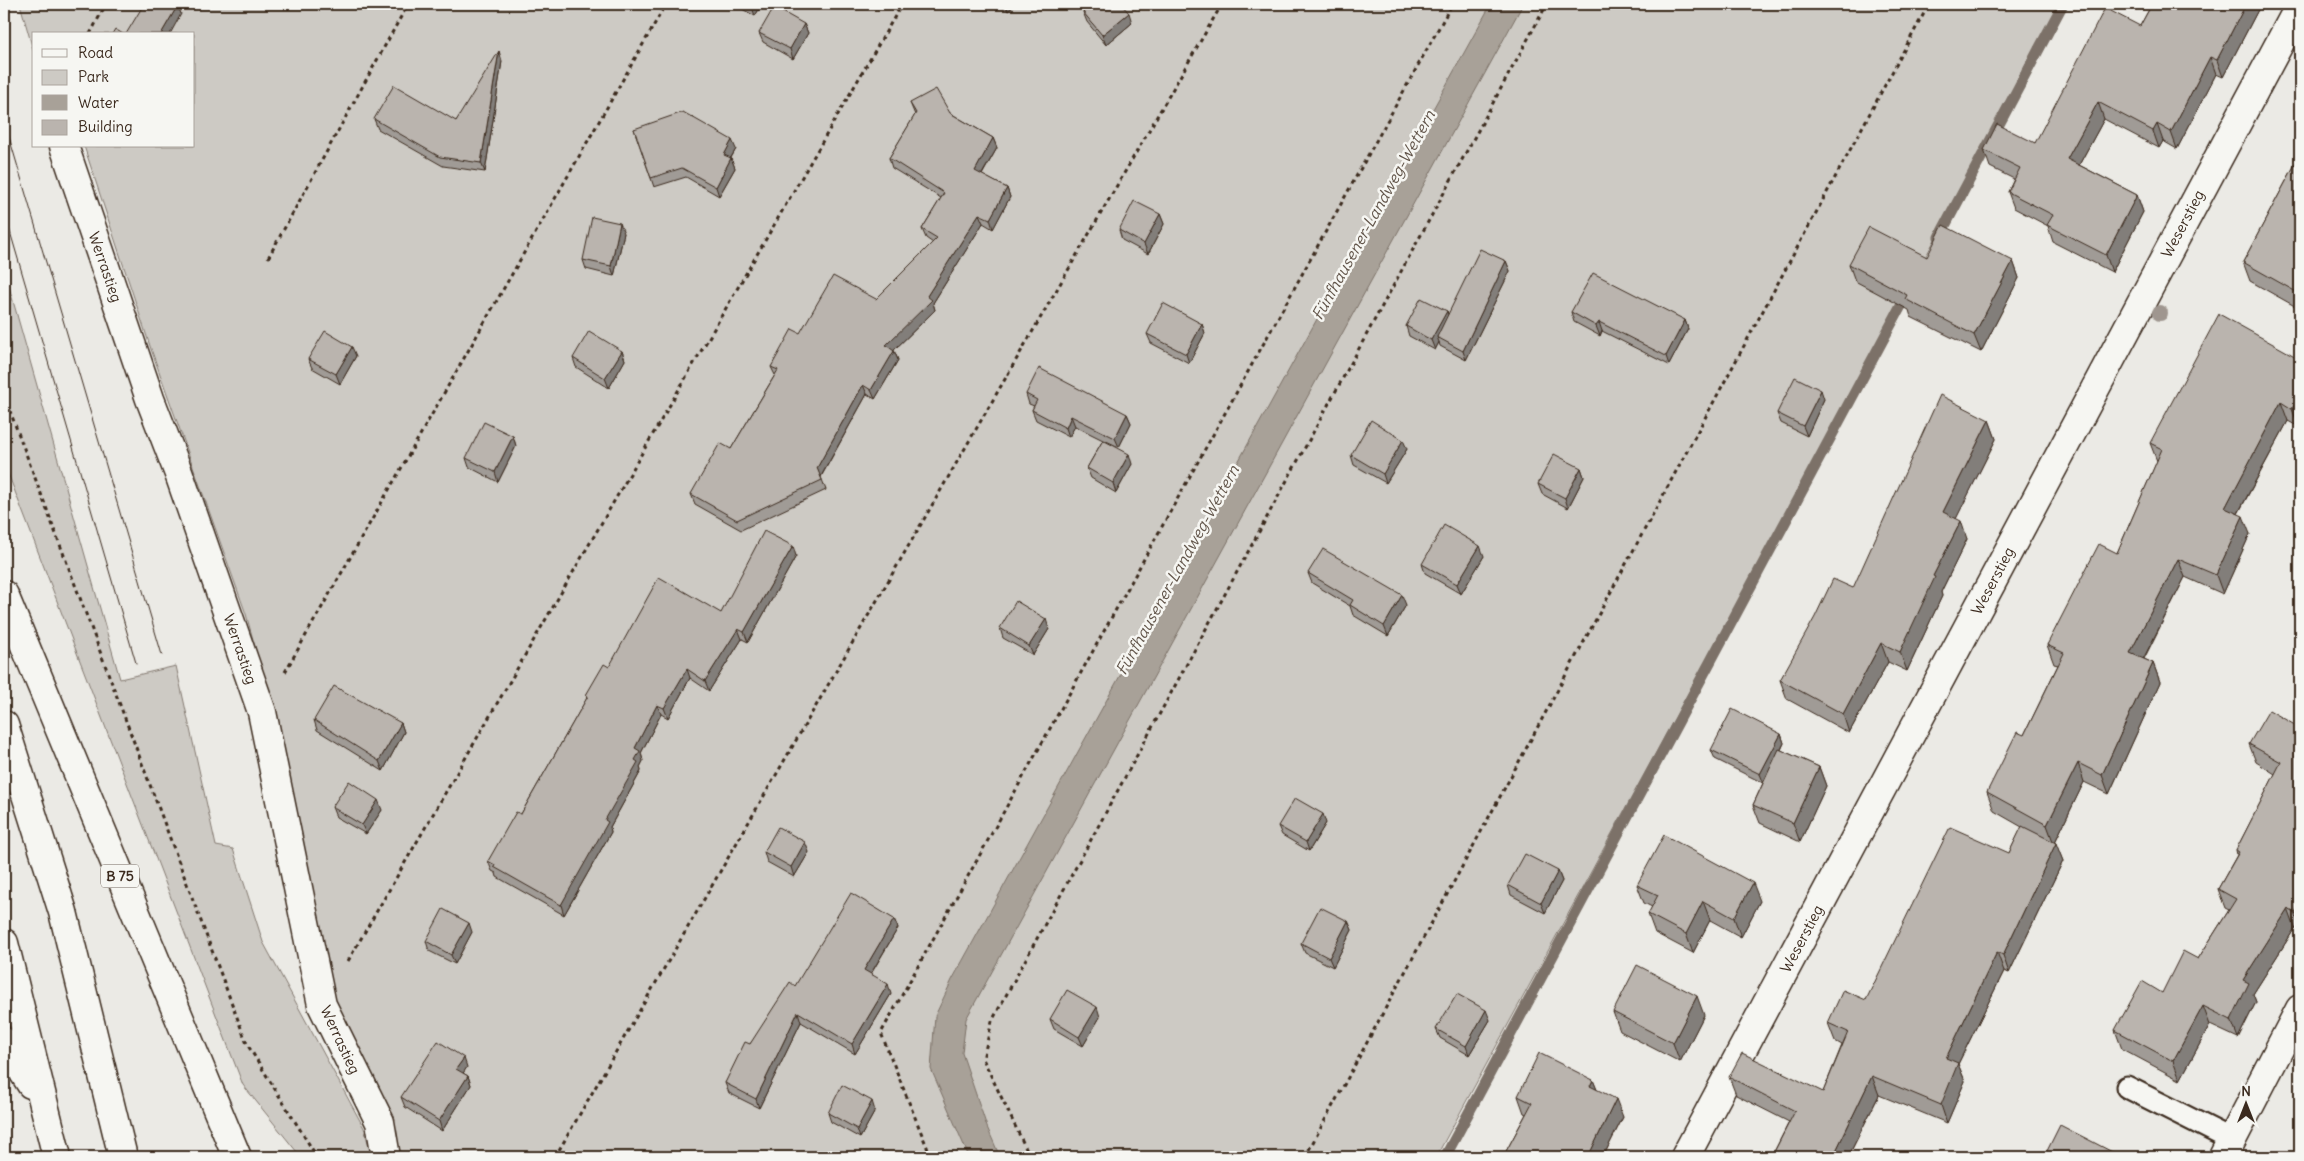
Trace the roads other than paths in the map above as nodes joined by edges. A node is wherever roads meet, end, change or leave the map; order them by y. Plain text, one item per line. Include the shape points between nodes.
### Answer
1 (2300, 5) edge
2 (65, 148) edge
3 (4, 595) edge
4 (4, 725) edge
5 (4, 943) edge
6 (2300, 1009) edge
7 (4, 1042) edge
8 (2127, 1086) dead end
9 (42, 1099) junction
10 (2227, 1149) edge
11 (57, 1157) edge
12 (123, 1157) edge
13 (237, 1157) edge
14 (386, 1157) edge
15 (1685, 1157) edge

1 - 15 main road, Weserstieg
2 - 14 main road, Werrastieg via 262,712 322,1005 380,1122
3 - 13 main road, B 75
4 - 12 main road via 63,912
5 - 9 main road
6 - 10 main road
7 - 9 main road
8 - 10 lane
9 - 11 main road

